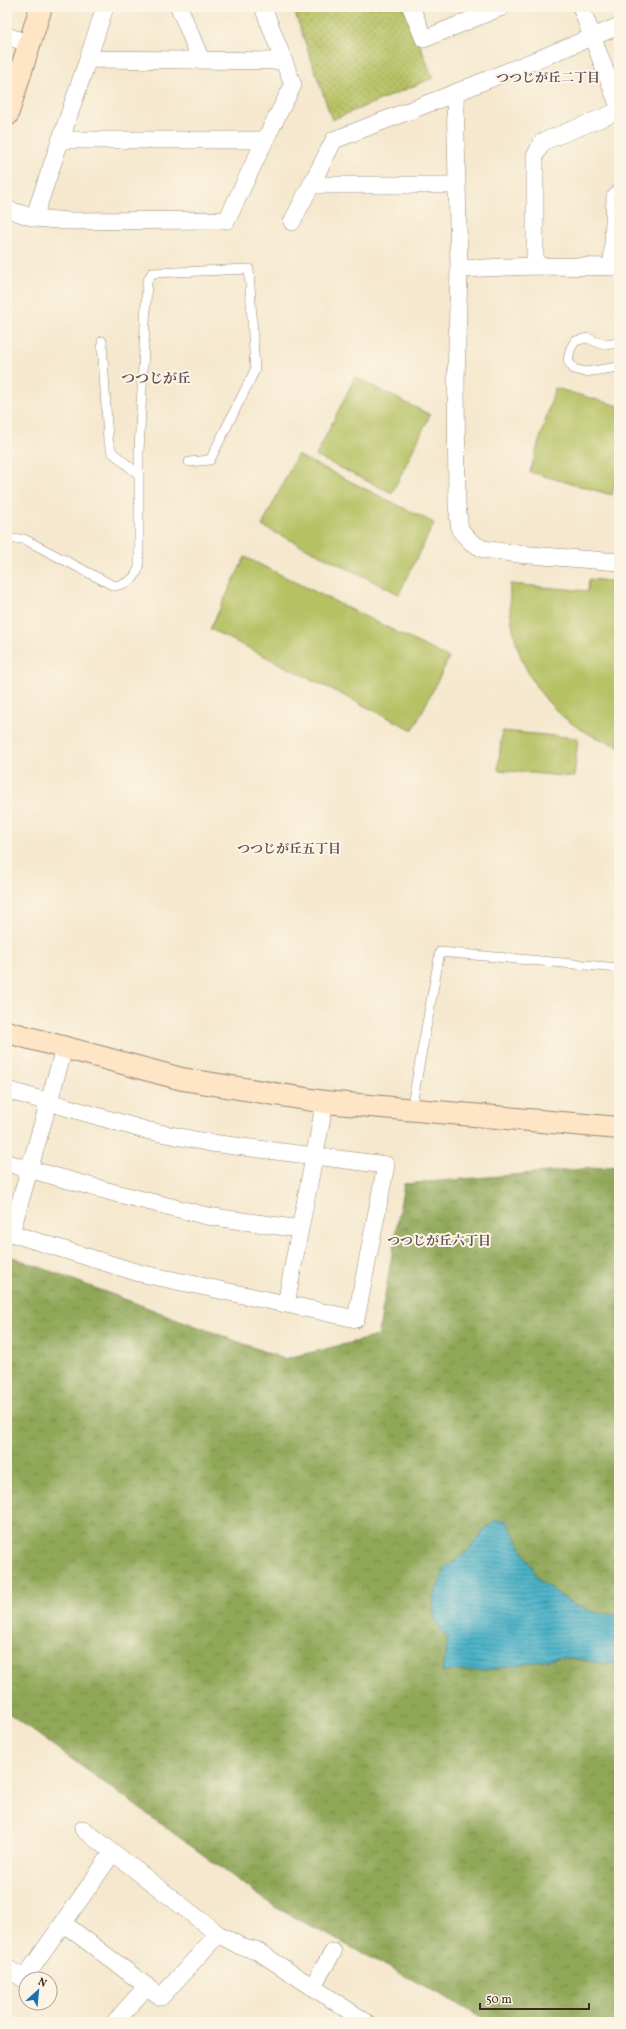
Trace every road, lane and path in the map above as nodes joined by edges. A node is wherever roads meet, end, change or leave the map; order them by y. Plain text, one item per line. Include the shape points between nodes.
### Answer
1 (41, 7) edge
2 (105, 7) edge
3 (179, 7) edge
4 (263, 7) edge
5 (411, 7) edge
6 (581, 7) edge
7 (498, 8) edge
8 (619, 26) edge
9 (7, 36) edge
10 (591, 36) junction
11 (30, 44) junction
12 (88, 59) junction
13 (201, 60) junction
14 (284, 61) junction
15 (455, 93) junction
16 (619, 107) edge
17 (619, 112) edge
18 (7, 115) edge
19 (60, 140) junction
20 (265, 140) junction
21 (311, 185) junction
22 (456, 185) junction
23 (619, 193) edge
24 (7, 209) edge
25 (34, 218) junction
26 (292, 222) dead end
27 (536, 266) junction
28 (616, 267) edge
29 (459, 268) junction
30 (102, 342) dead end
31 (619, 343) edge
32 (619, 367) edge
33 (189, 462) dead end
34 (139, 475) junction
35 (7, 539) edge
36 (619, 562) edge
37 (619, 968) edge
38 (7, 1032) edge
39 (64, 1049) junction
40 (7, 1090) edge
41 (48, 1102) junction
42 (325, 1102) junction
43 (411, 1110) junction
44 (619, 1128) edge
45 (314, 1156) junction
46 (7, 1163) edge
47 (30, 1169) junction
48 (300, 1229) junction
49 (9, 1232) edge
50 (286, 1304) junction
51 (83, 1829) dead end
52 (113, 1852) junction
53 (63, 1924) junction
54 (218, 1934) junction
55 (333, 1952) dead end
56 (7, 1968) edge
57 (31, 1971) edge
58 (18, 1975) edge
59 (147, 1986) junction
60 (312, 1986) junction
61 (115, 2022) edge
62 (366, 2022) edge

1 - 11 street
2 - 12 street
3 - 13 street
4 - 14 street
5 - 7 street via 424,39
6 - 10 street
8 - 10 street
9 - 11 street
10 - 15 street
10 - 16 street
11 - 18 street
12 - 13 street
12 - 19 street
13 - 14 street
14 - 20 street via 293,85
15 - 21 street via 334,140
15 - 22 street
17 - 27 street via 542,142 535,156
19 - 20 street
19 - 25 street
20 - 25 street via 227,220 68,221
21 - 22 street
21 - 26 street
22 - 29 street
23 - 28 street via 615,197
24 - 25 street
27 - 28 street
27 - 29 street
29 - 36 street via 456,388 457,505 460,530 470,542 483,549
30 - 34 lane via 108,440 112,452
31 - 32 lane via 604,346 587,338 575,341 568,361 574,369 585,372
33 - 34 lane via 210,460 255,370 249,269 152,273 147,282
34 - 35 lane via 139,567 136,576 127,583 114,586 24,539
37 - 43 lane via 440,952
38 - 39 street
39 - 41 street
39 - 42 street via 182,1080
40 - 41 street
41 - 45 street via 145,1130 196,1140
41 - 47 street
42 - 43 street
42 - 45 street
43 - 44 street
45 - 48 street
45 - 50 street via 386,1165 356,1318
46 - 47 street
47 - 48 street via 208,1216
47 - 49 street
48 - 50 street
49 - 50 street via 139,1273
51 - 52 street
52 - 53 street
52 - 54 street
53 - 57 street
53 - 59 street
54 - 59 street via 162,1997
54 - 60 street via 240,1946 256,1950
55 - 60 street
56 - 58 street
59 - 61 street
60 - 62 street

